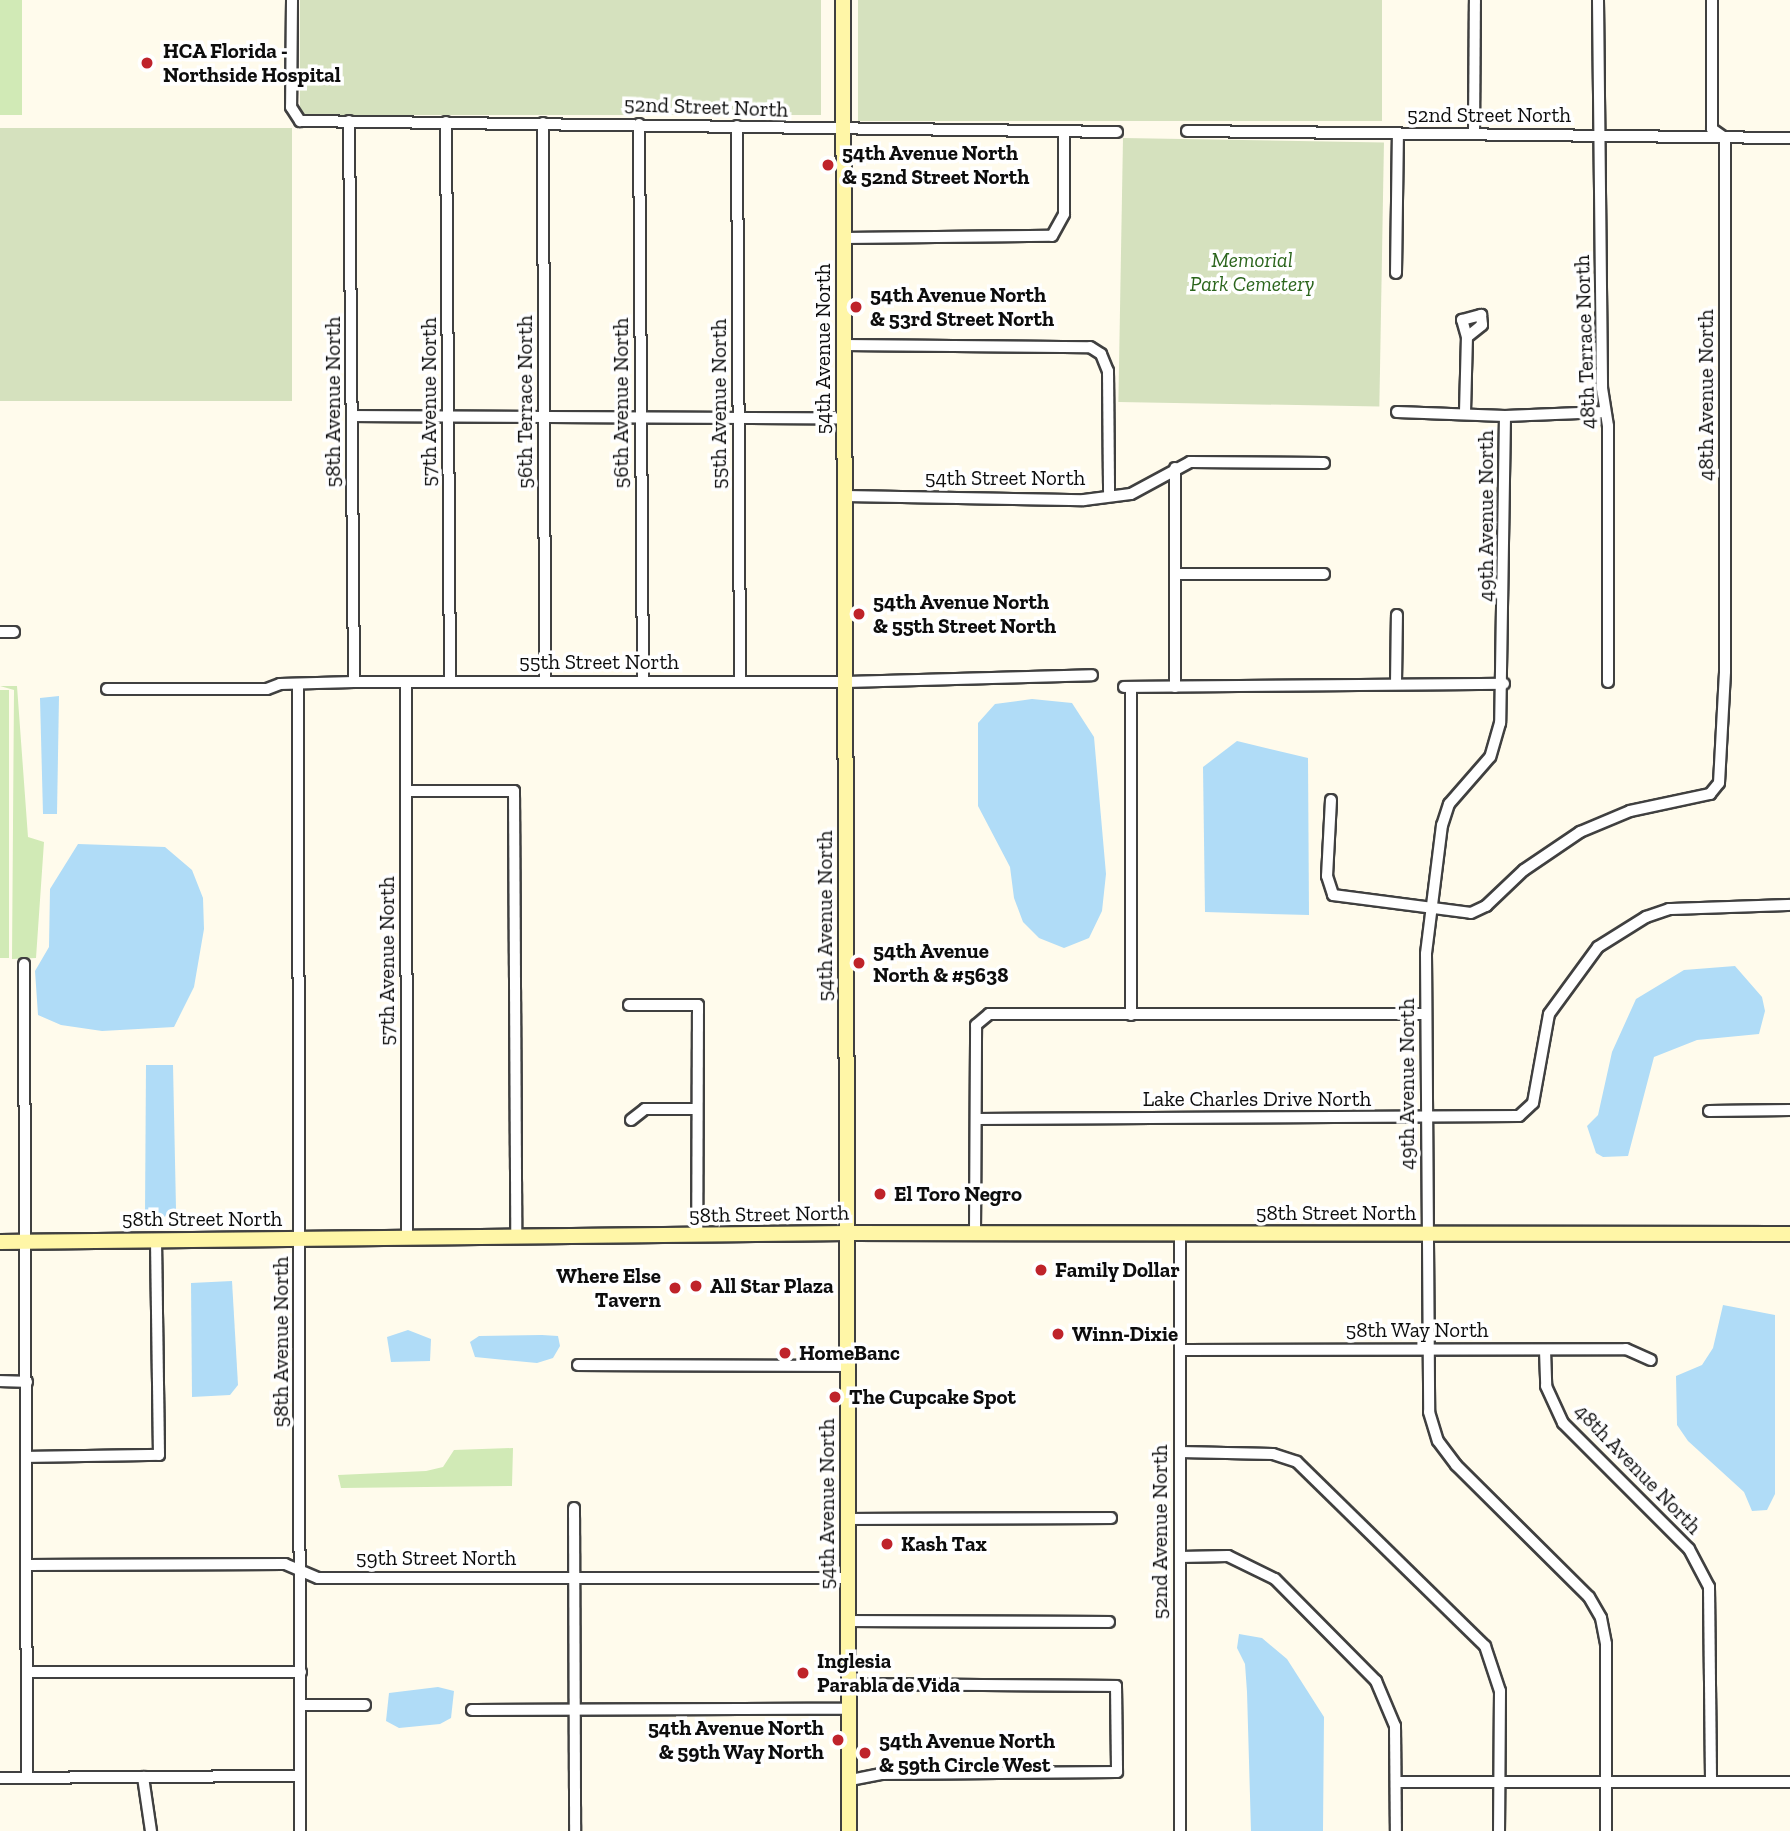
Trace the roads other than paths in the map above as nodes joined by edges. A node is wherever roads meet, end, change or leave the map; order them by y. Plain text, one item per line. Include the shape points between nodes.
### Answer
1 (292, 0) edge
2 (843, 0) edge
3 (1475, 0) edge
4 (1598, 0) edge
5 (1712, 0) edge
6 (349, 121) junction
7 (446, 122) junction
8 (543, 123) junction
9 (639, 124) junction
10 (737, 126) junction
11 (844, 131) junction
12 (1187, 131) dead end
13 (1117, 132) dead end
14 (1474, 133) junction
15 (1063, 134) junction
16 (1398, 134) junction
17 (1599, 135) junction
18 (1725, 138) junction
19 (1790, 138) edge
20 (844, 238) junction
21 (1396, 273) dead end
22 (1467, 337) dead end
23 (844, 345) junction
24 (1397, 412) dead end
25 (1465, 412) junction
26 (1605, 412) junction
27 (353, 416) junction
28 (449, 416) junction
29 (1505, 416) junction
30 (545, 418) junction
31 (640, 418) junction
32 (738, 419) junction
33 (845, 419) junction
34 (1324, 463) dead end
35 (1175, 468) junction
36 (845, 496) junction
37 (1109, 496) junction
38 (1175, 574) junction
39 (1324, 574) dead end
40 (1397, 615) dead end
41 (0, 632) edge
42 (14, 632) dead end
43 (1092, 675) dead end
44 (450, 681) junction
45 (545, 681) junction
46 (740, 681) junction
47 (354, 682) junction
48 (643, 682) junction
49 (846, 682) junction
50 (1608, 682) dead end
51 (406, 683) junction
52 (1396, 683) junction
53 (1504, 684) junction
54 (298, 685) junction
55 (1175, 687) junction
56 (107, 689) dead end
57 (406, 791) junction
58 (1331, 800) dead end
59 (1790, 905) edge
60 (1432, 910) junction
61 (24, 964) dead end
62 (629, 1005) dead end
63 (1426, 1014) junction
64 (1131, 1015) junction
65 (697, 1109) junction
66 (1790, 1110) edge
67 (1709, 1111) dead end
68 (1427, 1118) junction
69 (631, 1119) dead end
70 (976, 1119) junction
71 (848, 1233) junction
72 (975, 1233) junction
73 (1426, 1233) junction
74 (1180, 1234) junction
75 (1790, 1234) edge
76 (697, 1236) junction
77 (516, 1237) junction
78 (407, 1238) junction
79 (299, 1239) junction
80 (156, 1240) junction
81 (0, 1242) edge
82 (28, 1242) junction
83 (1426, 1349) junction
84 (1180, 1350) junction
85 (1545, 1350) junction
86 (1651, 1360) dead end
87 (578, 1365) dead end
88 (848, 1366) junction
89 (0, 1381) edge
90 (27, 1382) junction
91 (1180, 1452) junction
92 (27, 1457) junction
93 (574, 1508) dead end
94 (1111, 1518) dead end
95 (848, 1519) junction
96 (1180, 1557) junction
97 (27, 1564) junction
98 (302, 1573) junction
99 (574, 1578) junction
100 (849, 1578) junction
101 (849, 1621) junction
102 (1110, 1622) dead end
103 (27, 1672) junction
104 (301, 1672) junction
105 (849, 1684) junction
106 (301, 1705) junction
107 (365, 1705) dead end
108 (849, 1709) junction
109 (472, 1710) dead end
110 (574, 1710) junction
111 (300, 1776) junction
112 (27, 1777) junction
113 (143, 1777) junction
114 (0, 1778) edge
115 (849, 1780) junction
116 (1396, 1782) junction
117 (1498, 1782) junction
118 (1606, 1782) junction
119 (1712, 1782) junction
120 (1790, 1782) edge
121 (151, 1831) edge
122 (300, 1831) edge
123 (575, 1831) edge
124 (849, 1831) edge
125 (1180, 1831) edge
126 (1396, 1831) edge
127 (1499, 1831) edge
128 (1606, 1831) edge

1 - 6 street, 52nd Street North via 291,107 296,117
2 - 11 main road, 54th Avenue North
3 - 14 street
4 - 17 street, 48th Terrace North
5 - 18 street, 48th Avenue North via 1712,129
6 - 7 street, 52nd Street North
6 - 27 street, 58th Avenue North
7 - 8 street, 52nd Street North
7 - 28 street, 57th Avenue North
8 - 9 street, 52nd Street North
8 - 30 street, 56th Terrace North
9 - 10 street, 52nd Street North
9 - 31 street, 56th Avenue North
10 - 11 street, 52nd Street North
10 - 32 street, 55th Avenue North
11 - 15 street, 52nd Street North
11 - 20 main road, 54th Avenue North
12 - 16 street, 52nd Street North
13 - 15 street, 52nd Street North
14 - 16 street, 52nd Street North
14 - 17 street, 52nd Street North
15 - 20 street via 1063,214 1052,236
16 - 21 street
17 - 18 street, 52nd Street North
17 - 26 street, 48th Terrace North
18 - 19 street, 52nd Street North
18 - 60 street, 48th Avenue North via 1721,776 1710,794 1630,811 1580,832 1471,913
20 - 23 main road, 54th Avenue North
22 - 25 street
23 - 33 main road, 54th Avenue North
23 - 37 street via 1090,346 1101,354 1108,371
24 - 25 street
25 - 29 street
26 - 29 street
26 - 50 street, 48th Terrace North
27 - 28 street
27 - 47 street, 58th Avenue North
28 - 30 street
28 - 44 street, 57th Avenue North
29 - 53 street, 49th Avenue North
30 - 31 street
30 - 45 street, 56th Terrace North
31 - 32 street
31 - 48 street, 56th Avenue North
32 - 33 street
32 - 46 street, 55th Avenue North
33 - 36 main road, 54th Avenue North
34 - 35 street, 54th Street North via 1190,462
35 - 37 street, 54th Street North via 1132,494
35 - 38 street
36 - 37 street, 54th Street North via 1084,500
36 - 49 main road, 54th Avenue North
38 - 39 street
38 - 55 street
40 - 52 street
41 - 42 street
43 - 49 street, 55th Street North
44 - 45 street, 55th Street North
44 - 51 street, 55th Street North
45 - 48 street, 55th Street North
46 - 48 street, 55th Street North
46 - 49 street, 55th Street North
47 - 51 street, 55th Street North
47 - 54 street, 55th Street North
49 - 71 main road, 54th Avenue North
51 - 57 street, 57th Avenue North
52 - 53 street
52 - 55 street
53 - 60 street, 49th Avenue North via 1497,743 1490,757 1456,792 1442,825
54 - 56 street, 55th Street North
54 - 79 street, 58th Avenue North
55 - 64 street via 1127,687
57 - 77 street via 514,791
57 - 78 street, 57th Avenue North
58 - 60 street via 1327,876 1333,895
59 - 68 street, Lake Charles Drive North via 1687,907 1646,917 1598,947 1563,990 1541,1039 1534,1103 1528,1111 1510,1117
60 - 63 street, 49th Avenue North
61 - 82 street
62 - 65 street via 698,1005
63 - 64 street
63 - 68 street, 49th Avenue North
64 - 70 street via 989,1014 976,1025
65 - 69 street via 645,1109
65 - 76 street
66 - 67 street
68 - 70 street, Lake Charles Drive North
68 - 73 street, 49th Avenue North
70 - 72 street
71 - 72 main road, 58th Street North
71 - 76 main road, 58th Street North
71 - 88 main road, 54th Avenue North
72 - 74 main road, 58th Street North
73 - 74 main road, 58th Street North
73 - 75 main road, 58th Street North
73 - 83 street, 49th Avenue North
74 - 84 street, 52nd Avenue North
76 - 77 main road, 58th Street North
77 - 78 main road, 58th Street North
78 - 79 main road, 58th Street North
79 - 80 main road, 58th Street North
79 - 98 street, 58th Avenue North
80 - 82 main road, 58th Street North
80 - 92 street via 159,1455
81 - 82 main road, 58th Street North
82 - 90 street
83 - 84 street, 58th Way North
83 - 85 street, 58th Way North
83 - 118 street, 49th Avenue North via 1429,1412 1438,1441 1456,1465 1589,1597 1601,1618 1606,1644
84 - 91 street, 52nd Avenue North
85 - 86 street, 58th Way North via 1626,1349
85 - 119 street, 48th Avenue North via 1546,1386 1563,1423 1689,1549 1709,1587
87 - 88 street
88 - 95 main road, 54th Avenue North
89 - 90 street
90 - 92 street
91 - 96 street, 52nd Avenue North
91 - 117 street via 1273,1454 1297,1462 1485,1646 1500,1691
92 - 97 street
93 - 99 street
94 - 95 street
95 - 100 main road, 54th Avenue North
96 - 116 street via 1227,1556 1275,1579 1376,1681 1395,1726
96 - 125 street, 52nd Avenue North
97 - 98 street, 59th Street North via 285,1564
97 - 103 street
98 - 99 street, 59th Street North via 318,1578
98 - 104 street, 58th Avenue North
99 - 100 street, 59th Street North
99 - 110 street
100 - 101 main road, 54th Avenue North
101 - 102 street
101 - 105 main road, 54th Avenue North
103 - 104 street
103 - 112 street
104 - 106 street, 58th Avenue North
105 - 108 main road, 54th Avenue North
105 - 115 street via 1116,1686 1118,1772 881,1773
106 - 107 street
106 - 111 street, 58th Avenue North
108 - 110 street
108 - 115 main road, 54th Avenue North
109 - 110 street
110 - 123 street
111 - 113 street
111 - 122 street, 58th Avenue North
112 - 113 street
112 - 114 street
113 - 121 street
115 - 124 main road, 54th Avenue North
116 - 117 street
116 - 126 street
117 - 118 street
117 - 127 street
118 - 119 street
118 - 128 street, 49th Avenue North
119 - 120 street

